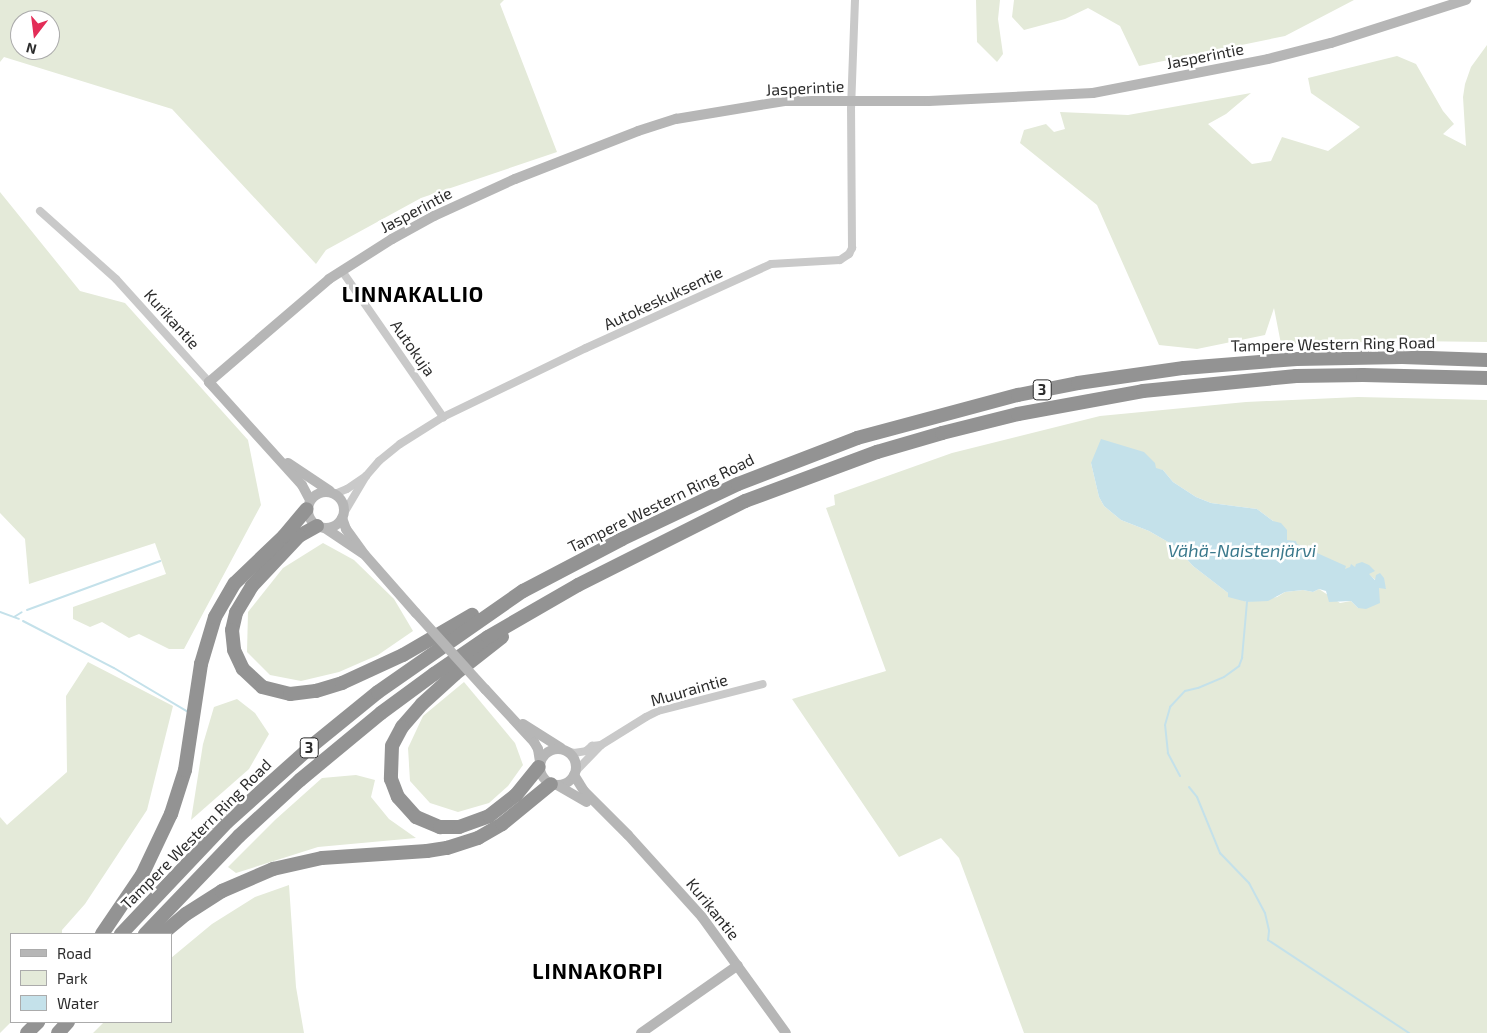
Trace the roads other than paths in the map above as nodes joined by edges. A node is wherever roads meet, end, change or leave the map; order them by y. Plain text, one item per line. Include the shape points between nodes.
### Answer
1 (855, 0) edge
2 (1466, 0) edge
3 (852, 101) junction
4 (40, 211) dead end
5 (342, 271) junction
6 (1487, 360) edge
7 (1487, 378) edge
8 (209, 382) junction
9 (443, 417) junction
10 (274, 455) junction
11 (366, 476) junction
12 (333, 493) junction
13 (309, 504) junction
14 (343, 516) junction
15 (321, 527) junction
16 (365, 555) junction
17 (522, 591) junction
18 (526, 615) junction
19 (762, 684) dead end
20 (514, 718) junction
21 (601, 745) junction
22 (565, 750) junction
23 (540, 764) junction
24 (575, 773) junction
25 (554, 785) junction
26 (605, 814) junction
27 (103, 933) edge
28 (122, 933) edge
29 (147, 933) edge
30 (163, 933) edge
31 (738, 965) junction
32 (67, 1023) edge
33 (58, 1033) edge
34 (641, 1033) edge
35 (786, 1033) edge

1 - 3 street
2 - 3 main road, Jasperintie via 1322,46 1094,93 929,101
3 - 5 main road, Jasperintie via 785,101 676,119 638,130 434,216
3 - 9 street, Autokeskuksentie via 852,248 849,254 840,260 771,264
4 - 8 street, Kurikantie via 116,279
5 - 8 main road, Jasperintie via 312,292
5 - 9 street, Autokuja
6 - 17 highway, Tampere Western Ring Road / 3 via 1362,358 1237,363 1142,373 1018,394 856,438 776,468 682,509
7 - 18 highway, Tampere Western Ring Road / 3 via 1296,376 1185,385 1081,402 951,430 877,452 745,501 629,558
8 - 10 main road, Kurikantie
9 - 11 street, Autokeskuksentie via 400,444
10 - 12 main road, Kurikantie
10 - 13 main road, Kurikantie via 302,485
11 - 12 street, Autokeskuksentie via 347,489
11 - 14 street, Autokeskuksentie
12 - 13 main road via 319,492
12 - 14 main road via 342,502
13 - 15 main road via 310,518
13 - 27 highway via 284,536 235,584 215,617 201,664 185,770 171,814 142,875
14 - 15 main road via 335,526
14 - 16 main road via 346,529
15 - 16 main road
15 - 17 highway via 299,536 252,586 236,613 232,641 238,661 254,681 269,690 304,693 342,684
16 - 20 main road, bridge
17 - 28 highway, Tampere Western Ring Road / 3 via 378,692 314,744 227,822
18 - 23 highway via 455,674 410,717 392,746 391,779 398,797 416,816 440,827 459,827 479,821 500,808 516,795
18 - 29 highway, Tampere Western Ring Road / 3 via 434,674 325,758 239,836
19 - 21 street, Muuraintie via 658,711
20 - 22 main road
20 - 23 main road via 538,749
21 - 22 street, Muuraintie via 574,753
21 - 24 street, Muuraintie
22 - 23 main road via 551,749
22 - 24 main road via 575,760
23 - 25 main road via 542,776
24 - 25 main road via 566,783
24 - 26 main road, Kurikantie via 578,785
25 - 26 main road, Kurikantie via 574,793
25 - 30 highway via 496,828 464,844 427,851 322,858 273,869 222,891
26 - 31 main road, Kurikantie via 683,894
31 - 34 main road
31 - 35 main road, Kurikantie
32 - 33 highway

